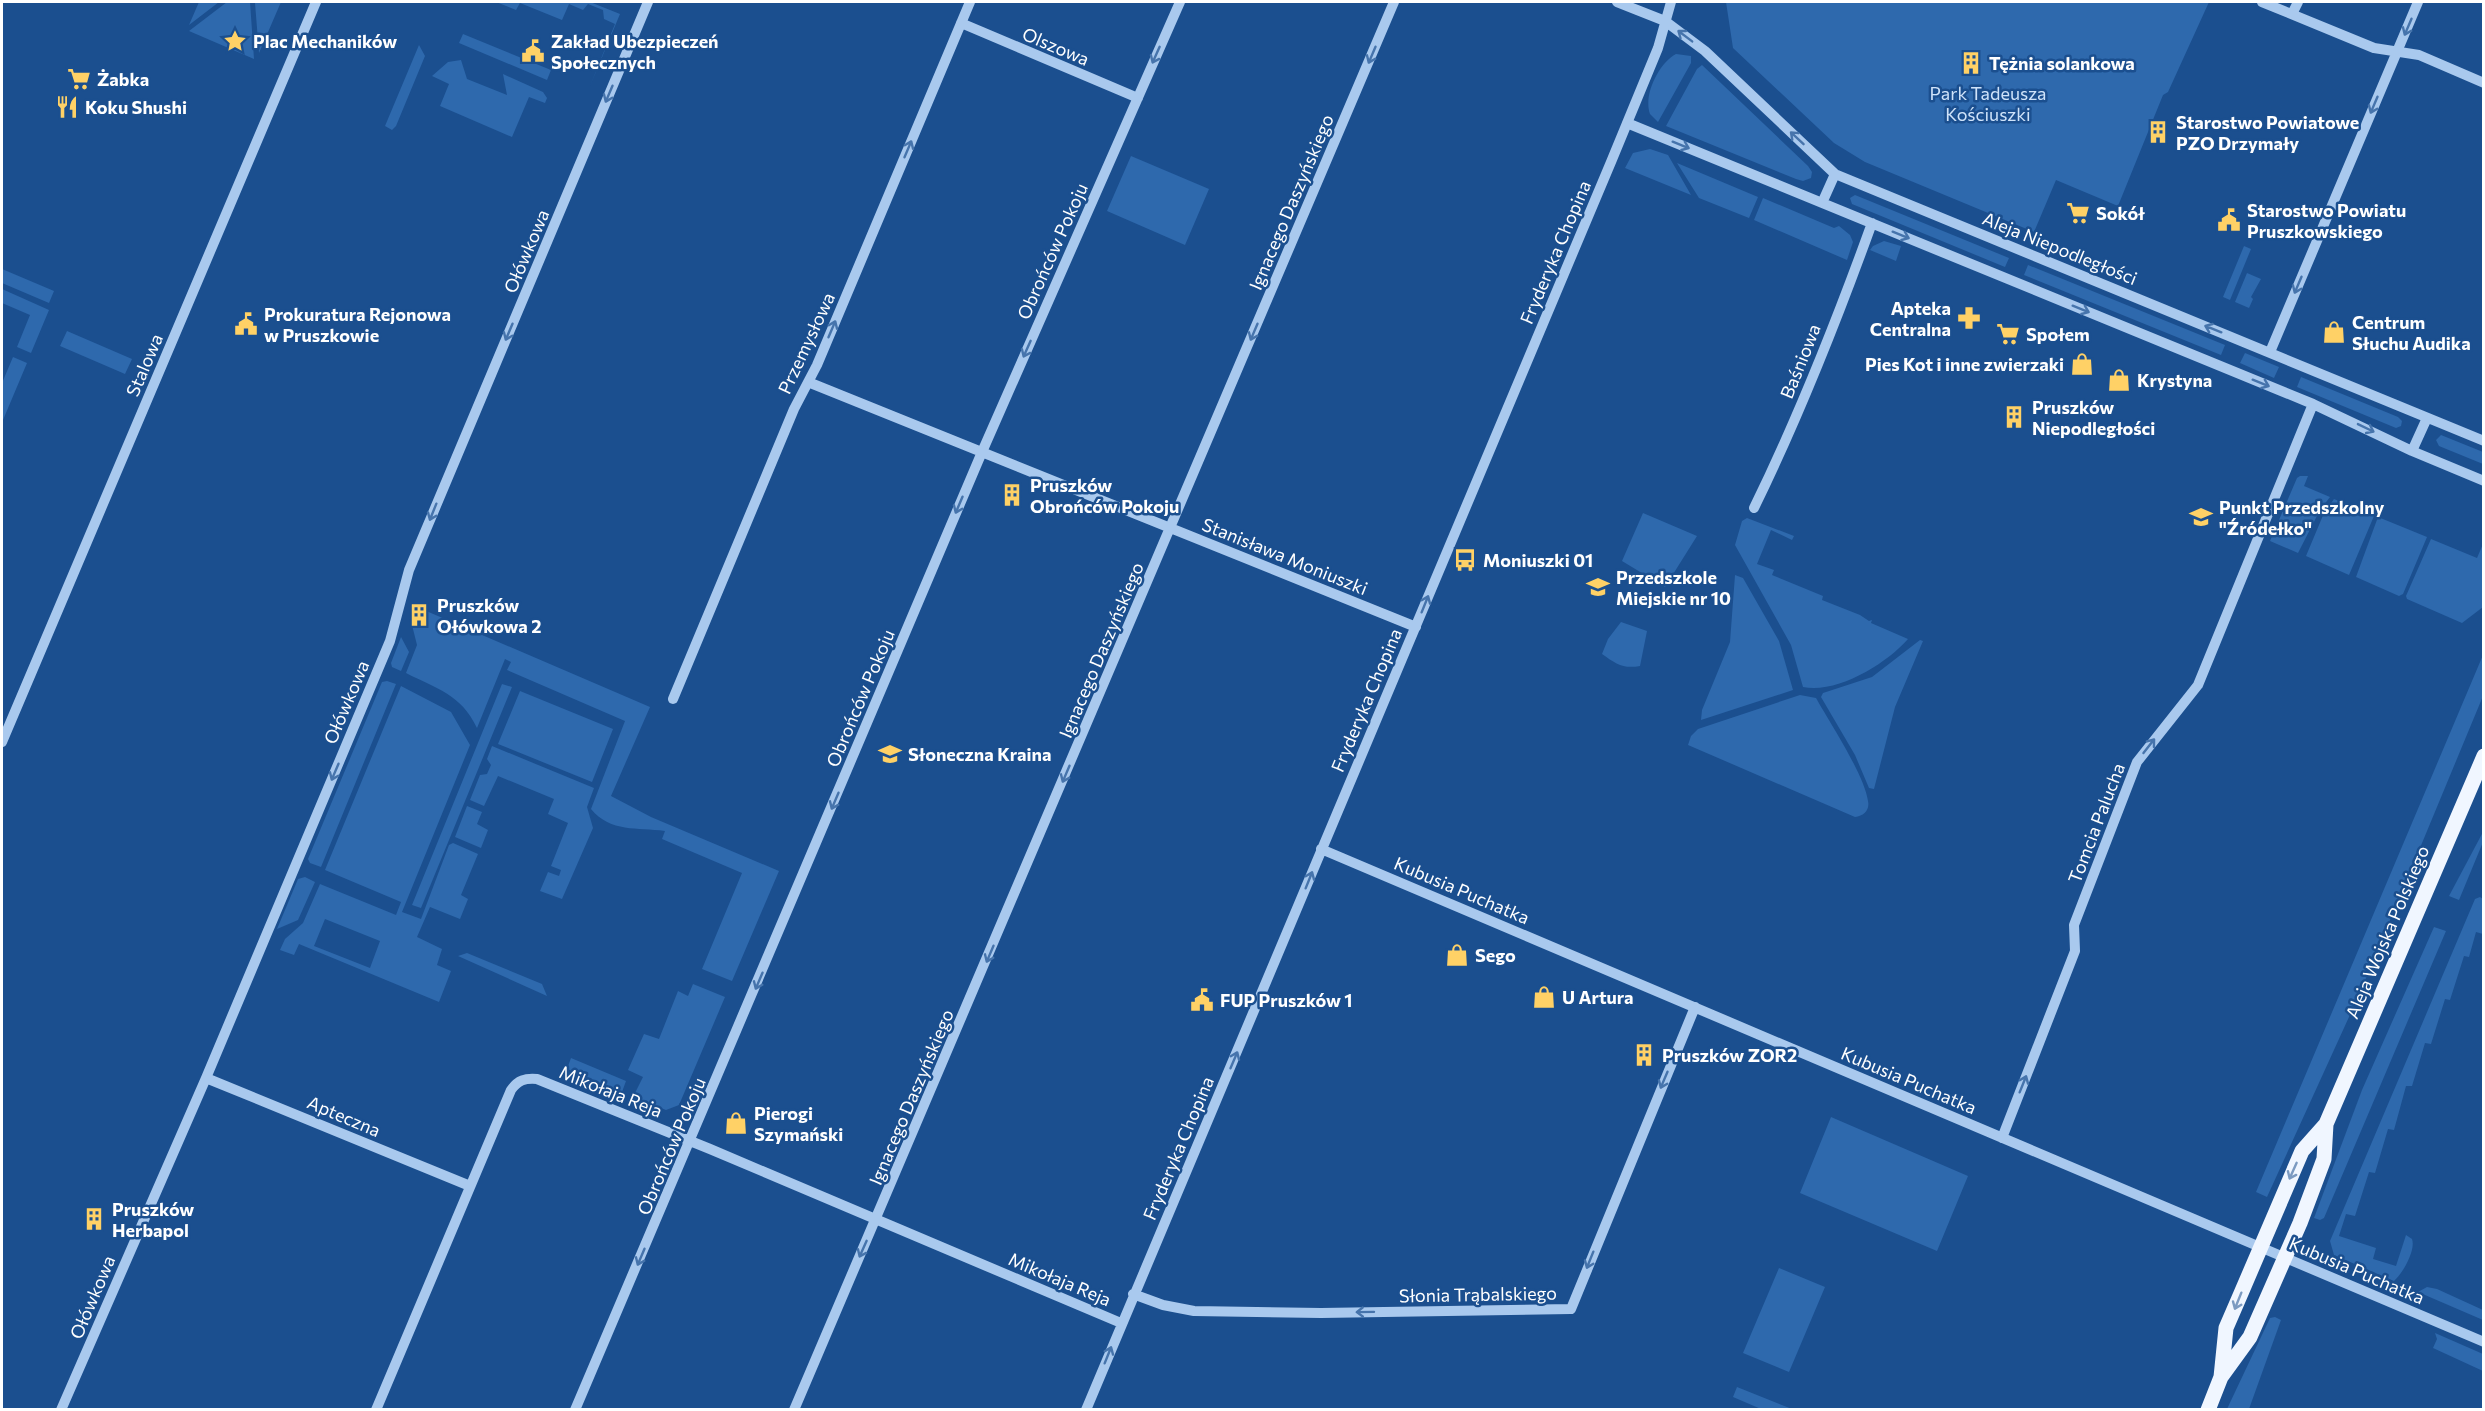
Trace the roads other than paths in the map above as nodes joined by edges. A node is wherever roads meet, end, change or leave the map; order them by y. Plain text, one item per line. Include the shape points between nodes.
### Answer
1 (316, 2) edge
2 (648, 2) edge
3 (970, 2) edge
4 (1180, 2) edge
5 (1394, 2) edge
6 (1617, 2) edge
7 (1671, 2) edge
8 (2262, 2) edge
9 (2298, 2) edge
10 (2418, 2) edge
11 (2292, 14) junction
12 (1665, 21) junction
13 (961, 23) junction
14 (2397, 52) junction
15 (2484, 84) edge
16 (1138, 98) junction
17 (1627, 123) junction
18 (1835, 174) junction
19 (1822, 203) junction
20 (1872, 223) junction
21 (2270, 352) junction
22 (808, 382) junction
23 (2313, 404) junction
24 (2427, 418) junction
25 (2484, 441) edge
26 (2412, 451) junction
27 (982, 452) junction
28 (2484, 481) edge
29 (1754, 508) dead end
30 (1172, 527) junction
31 (1416, 627) junction
32 (673, 699) dead end
33 (2, 742) edge
34 (2484, 756) edge
35 (1321, 849) junction
36 (1695, 1007) junction
37 (206, 1078) junction
38 (2326, 1124) junction
39 (2002, 1138) junction
40 (690, 1141) junction
41 (470, 1186) junction
42 (876, 1220) junction
43 (2260, 1247) junction
44 (2285, 1257) junction
45 (1133, 1294) junction
46 (1121, 1323) junction
47 (2484, 1342) edge
48 (2221, 1377) junction
49 (61, 1410) edge
50 (376, 1410) edge
51 (575, 1410) edge
52 (794, 1410) edge
53 (1086, 1410) edge
54 (2208, 1410) edge

1 - 33 street, Stalowa
2 -> 37 street, Ołówkowa via 409,570 390,641
3 - 13 street, Przemysłowa
4 -> 16 street, Obrońców Pokoju
5 -> 30 street, Ignacego Daszyńskiego
6 - 12 street, Aleja Niepodległości
7 - 12 street, Fryderyka Chopina
8 - 11 street
9 - 11 street
10 -> 14 street
11 - 14 street via 2374,48
12 - 17 street, Fryderyka Chopina
18 -> 12 street, Aleja Niepodległości via 1705,51
13 - 16 street, Olszowa
22 -> 13 street, Przemysłowa
14 - 15 street via 2419,55
14 -> 21 street
16 -> 27 street, Obrońców Pokoju
17 -> 19 street
31 -> 17 street, Fryderyka Chopina
18 - 19 street
21 -> 18 street, Aleja Niepodległości
19 - 20 street
20 -> 23 street
20 - 29 street, Baśniowa via 1778,460
21 - 24 street, Aleja Niepodległości
22 - 27 street, Stanisława Moniuszki
22 - 32 street, Przemysłowa
23 -> 26 street
39 -> 23 street, Tomcia Palucha via 2075,951 2074,925 2137,762 2198,685
24 - 25 street, Aleja Niepodległości
24 - 26 street
26 - 28 street
27 - 30 street, Stanisława Moniuszki
27 -> 40 street, Obrońców Pokoju
30 - 31 street, Stanisława Moniuszki
30 -> 42 street, Ignacego Daszyńskiego
31 - 35 street, Fryderyka Chopina
34 - 38 main road, Aleja Wojska Polskiego
35 - 36 street, Kubusia Puchatka
45 -> 35 street, Fryderyka Chopina
36 - 39 street, Kubusia Puchatka
36 -> 45 street, Słonia Trąbalskiego via 1570,1309 1185,1311
37 - 41 street, Apteczna
37 - 49 street, Ołówkowa
38 -> 43 main road, Aleja Wojska Polskiego via 2302,1151
38 - 44 main road, Aleja Wojska Polskiego via 2324,1159
39 - 43 street, Kubusia Puchatka
40 - 41 street, Mikołaja Reja via 537,1079 524,1079 511,1090
40 - 42 street, Mikołaja Reja
40 -> 51 street, Obrońców Pokoju
41 - 50 street, Mikołaja Reja
42 - 46 street, Mikołaja Reja
42 -> 52 street, Ignacego Daszyńskiego
43 - 44 street, Kubusia Puchatka
43 -> 48 main road, Aleja Wojska Polskiego via 2226,1328
44 - 47 street, Kubusia Puchatka
44 - 48 main road, Aleja Wojska Polskiego via 2250,1337
45 - 46 street, Fryderyka Chopina
53 -> 46 street, Fryderyka Chopina
48 - 54 main road, Aleja Wojska Polskiego

